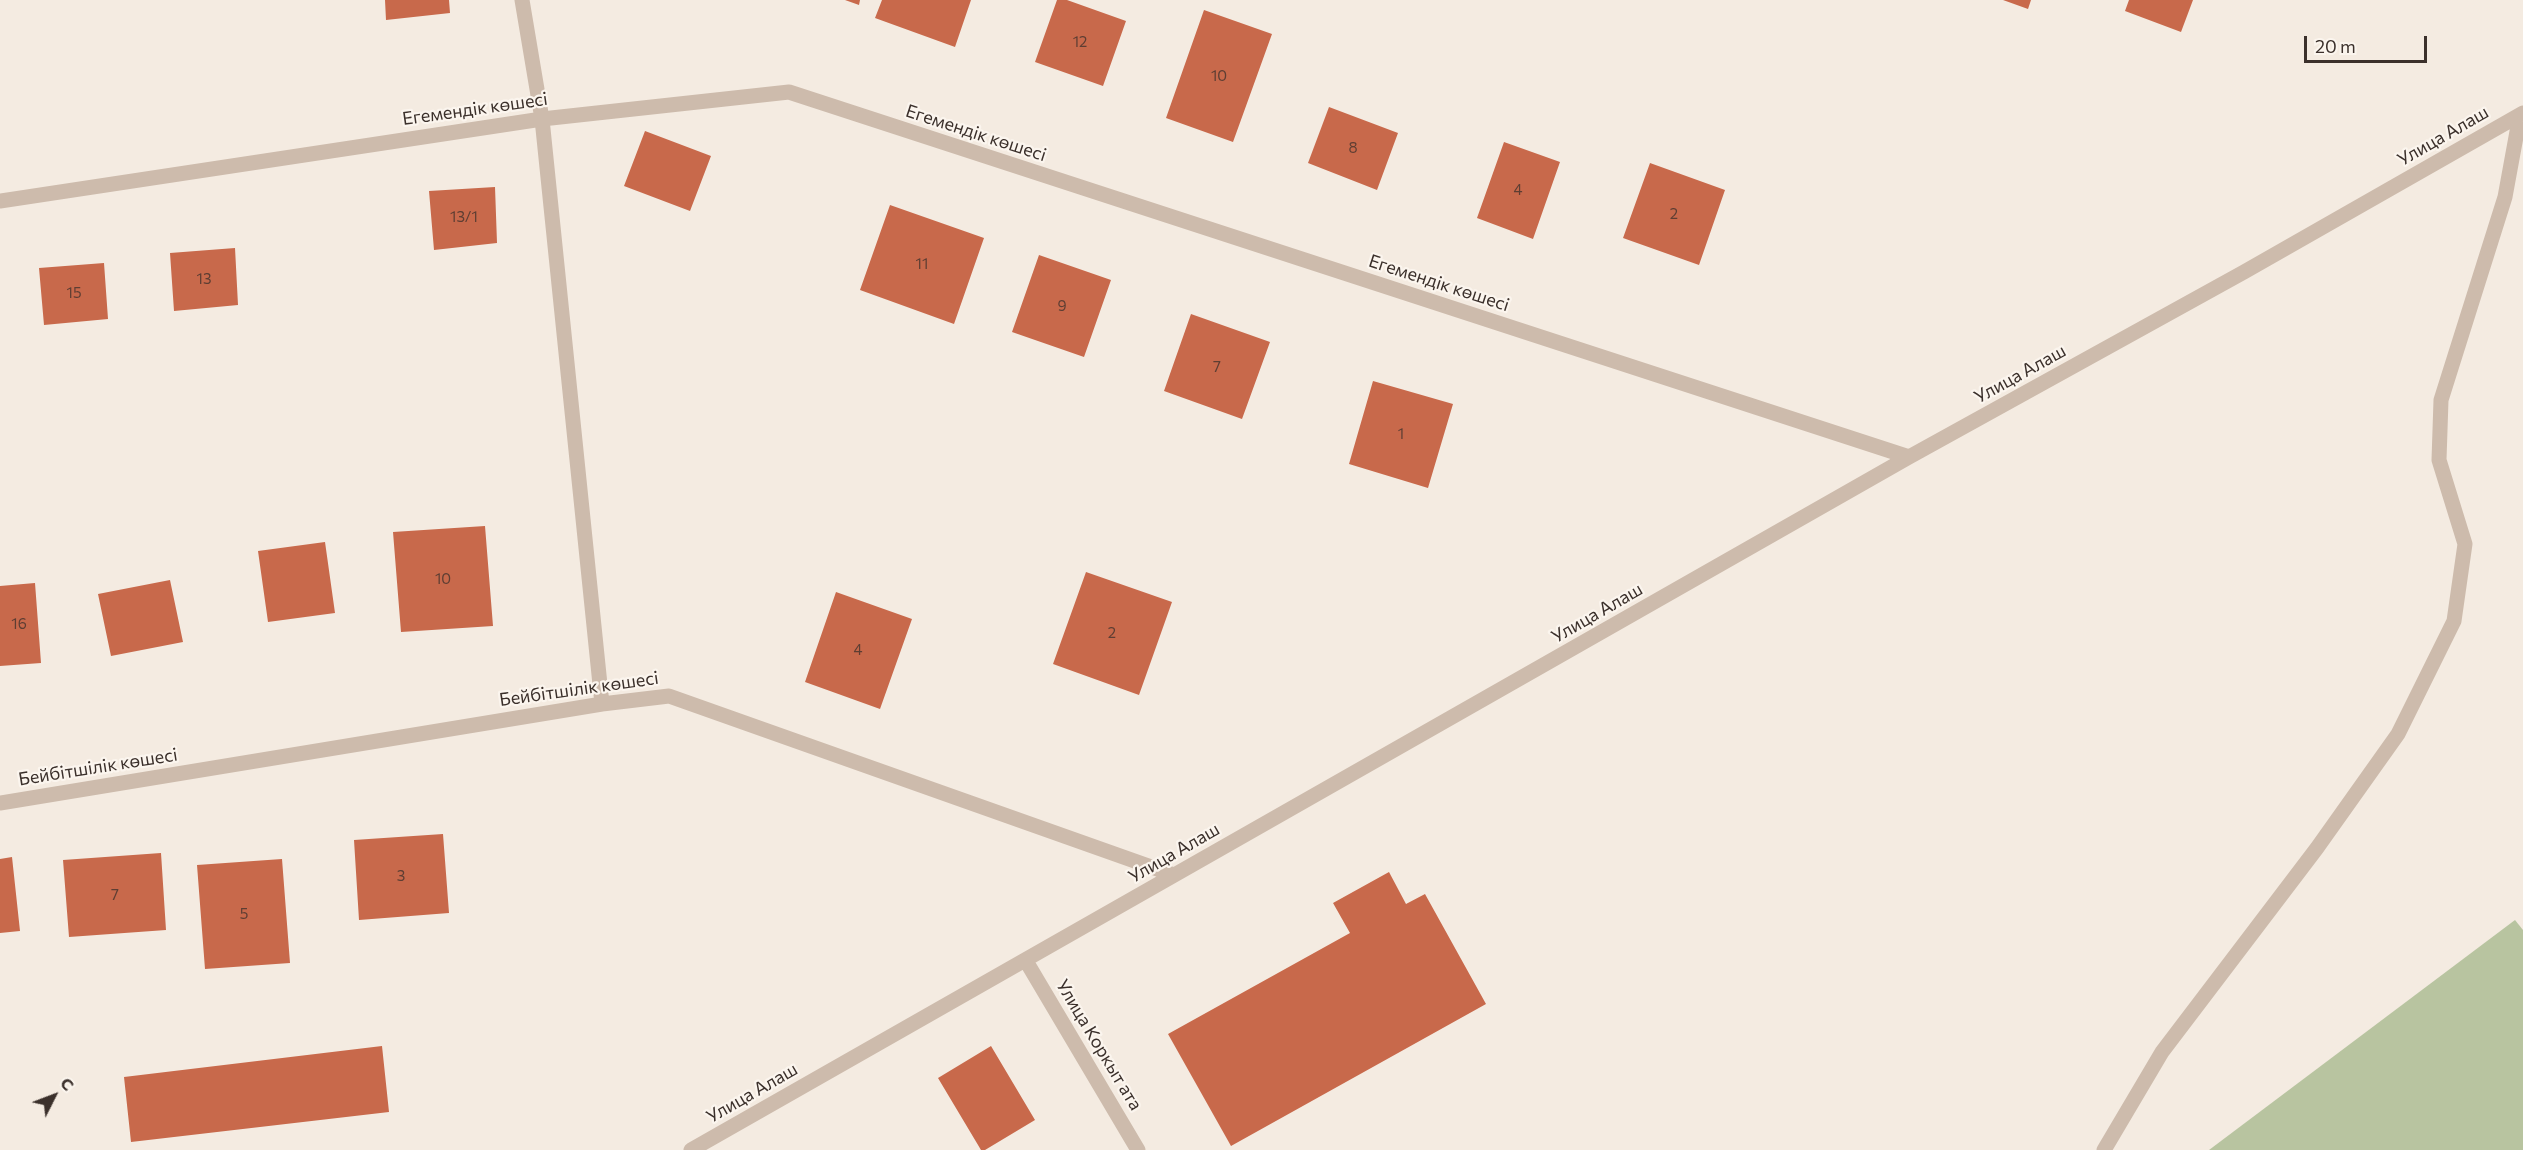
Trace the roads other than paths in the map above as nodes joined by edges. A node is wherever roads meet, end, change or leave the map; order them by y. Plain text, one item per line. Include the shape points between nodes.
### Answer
1 (522, 0) edge
2 (2521, 114) edge
3 (542, 119) junction
4 (0, 201) edge
5 (1910, 457) junction
6 (602, 704) junction
7 (0, 803) edge
8 (1174, 875) junction
9 (1026, 961) junction
10 (691, 1150) edge
11 (1138, 1150) edge
12 (2104, 1150) edge

1 - 3 street
2 - 5 street, Улица Алаш
2 - 12 street via 2505,197 2441,400 2439,460 2465,544 2454,621 2398,734 2162,1052
3 - 4 street, Егемендік көшесі
3 - 5 street, Егемендік көшесі via 789,92
3 - 6 street
5 - 8 street, Улица Алаш
6 - 7 street, Бейбітшілік көшесі
6 - 8 street, Бейбітшілік көшесі via 669,696
8 - 9 street, Улица Алаш
9 - 10 street, Улица Алаш
9 - 11 street, Улица Коркыт ата

